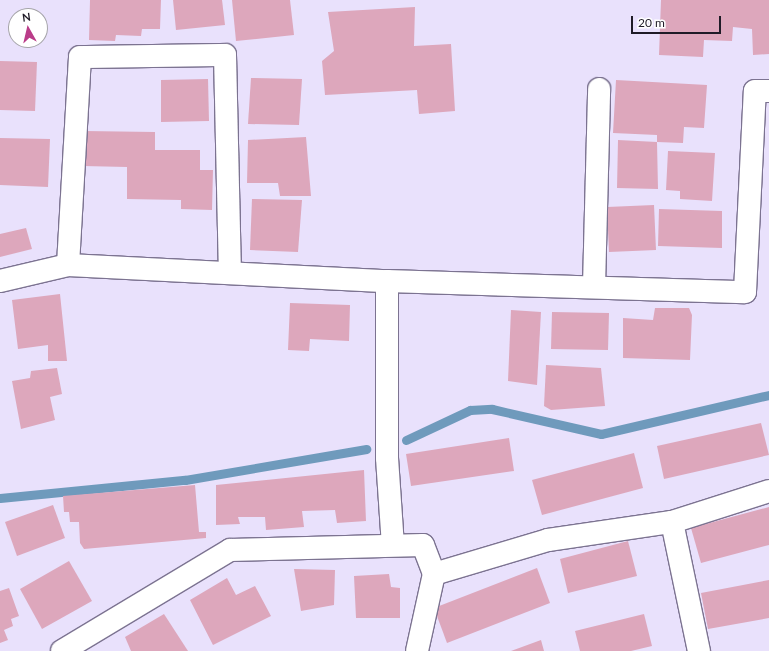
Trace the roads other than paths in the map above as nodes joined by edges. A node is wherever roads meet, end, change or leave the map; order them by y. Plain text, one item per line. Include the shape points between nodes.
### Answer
1 (599, 89) dead end
2 (769, 91) edge
3 (68, 265) junction
4 (230, 271) junction
5 (0, 281) edge
6 (387, 281) junction
7 (594, 286) junction
8 (769, 491) edge
9 (672, 522) junction
10 (393, 545) junction
11 (434, 574) junction
12 (62, 651) edge
13 (417, 651) edge
14 (699, 651) edge

1 - 7 street
2 - 7 street via 755,91 745,292
3 - 4 street
3 - 4 street via 80,57 225,55
3 - 5 street
4 - 6 street
6 - 7 street
6 - 10 street via 387,458
8 - 9 street
9 - 11 street via 548,540
9 - 14 street
10 - 11 street via 423,545
10 - 12 street via 230,550
11 - 13 street

